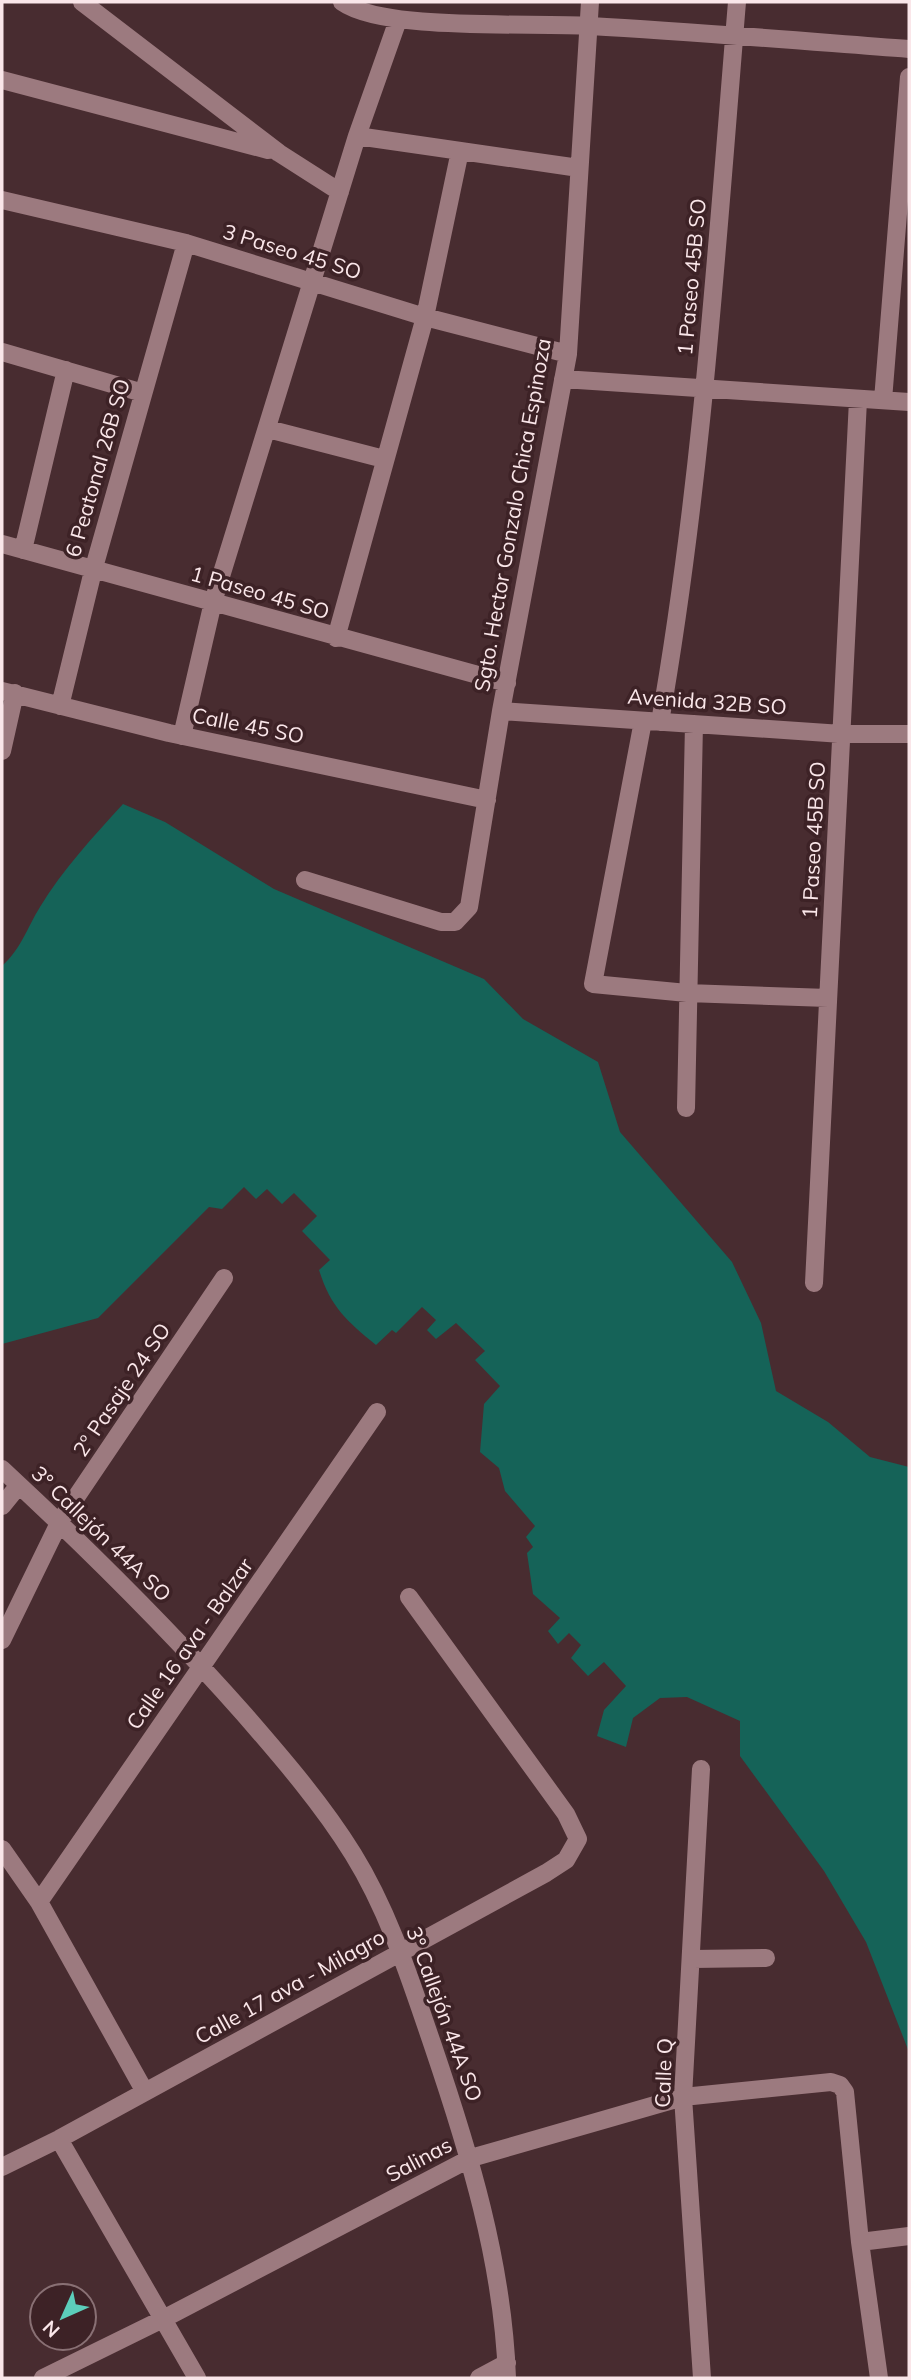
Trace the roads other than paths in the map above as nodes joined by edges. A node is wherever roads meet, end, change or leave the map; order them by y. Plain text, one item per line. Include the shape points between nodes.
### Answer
1 (82, 2) edge
2 (342, 2) edge
3 (590, 2) edge
4 (737, 2) edge
5 (398, 20) junction
6 (589, 26) junction
7 (734, 36) junction
8 (909, 49) edge
9 (909, 77) edge
10 (2, 80) edge
11 (357, 136) junction
12 (460, 151) junction
13 (279, 153) junction
14 (579, 168) junction
15 (340, 192) junction
16 (2, 200) edge
17 (186, 243) junction
18 (312, 280) junction
19 (425, 317) junction
20 (2, 352) edge
21 (568, 355) junction
22 (66, 370) junction
23 (563, 379) junction
24 (706, 390) junction
25 (143, 393) junction
26 (858, 400) junction
27 (883, 400) junction
28 (909, 402) edge
29 (268, 429) junction
30 (384, 459) junction
31 (2, 544) edge
32 (23, 551) junction
33 (93, 571) junction
34 (213, 602) junction
35 (336, 638) junction
36 (506, 683) junction
37 (8, 692) edge
38 (60, 706) junction
39 (501, 711) junction
40 (652, 722) junction
41 (694, 724) junction
42 (842, 734) junction
43 (909, 734) edge
44 (182, 736) junction
45 (2, 751) edge
46 (487, 800) junction
47 (305, 880) dead end
48 (687, 993) junction
49 (828, 998) junction
50 (686, 1108) dead end
51 (224, 1278) dead end
52 (814, 1283) dead end
53 (377, 1412) dead end
54 (2, 1469) edge
55 (19, 1485) junction
56 (2, 1506) edge
57 (60, 1521) junction
58 (409, 1597) dead end
59 (2, 1640) edge
60 (202, 1667) junction
61 (701, 1769) dead end
62 (2, 1849) edge
63 (9, 1874) edge
64 (39, 1902) junction
65 (401, 1951) junction
66 (766, 1958) dead end
67 (693, 1959) junction
68 (145, 2092) junction
69 (683, 2097) junction
70 (59, 2140) junction
71 (471, 2158) junction
72 (2, 2167) edge
73 (909, 2236) edge
74 (860, 2242) junction
75 (164, 2318) junction
76 (507, 2371) edge
77 (43, 2378) edge
78 (197, 2378) edge
79 (479, 2378) edge
80 (702, 2378) edge
81 (879, 2378) edge

1 - 13 street
2 - 5 street via 364,13
3 - 6 street, Sgto. Hector Gonzalo Chica Espinoza
4 - 7 street, 1 Paseo 45B SO
5 - 6 street
5 - 11 street
6 - 7 street
6 - 14 street, Sgto. Hector Gonzalo Chica Espinoza
7 - 8 street
7 - 24 street, 1 Paseo 45B SO
9 - 27 street
10 - 13 street
11 - 12 street
11 - 15 street
12 - 14 street
12 - 19 street
13 - 15 street
14 - 21 street, Sgto. Hector Gonzalo Chica Espinoza
15 - 18 street
16 - 17 street, 3 Paseo 45 SO
17 - 18 street, 3 Paseo 45 SO
17 - 25 street, 6 Peatonal 26B SO
18 - 19 street, 3 Paseo 45 SO
18 - 29 street
19 - 21 street, 3 Paseo 45 SO
19 - 30 street
20 - 22 street
21 - 23 street, Sgto. Hector Gonzalo Chica Espinoza
22 - 25 street
22 - 32 street
23 - 24 street
23 - 36 street, Sgto. Hector Gonzalo Chica Espinoza
24 - 26 street
24 - 40 street, 1 Paseo 45B SO via 683,590
25 - 33 street, 6 Peatonal 26B SO
26 - 27 street
26 - 42 street, 1 Paseo 45B SO
27 - 28 street
29 - 30 street
29 - 34 street
30 - 35 street
31 - 32 street, 1 Paseo 45 SO
32 - 33 street, 1 Paseo 45 SO
33 - 34 street, 1 Paseo 45 SO
33 - 38 street, 6 Peatonal 26B SO
34 - 35 street, 1 Paseo 45 SO
34 - 44 street
35 - 36 street, 1 Paseo 45 SO
36 - 39 street, Sgto. Hector Gonzalo Chica Espinoza
37 - 38 street, Calle 45 SO
37 - 45 street
38 - 44 street, Calle 45 SO
39 - 40 street, Avenida 32B SO
39 - 46 street, Sgto. Hector Gonzalo Chica Espinoza
40 - 41 street, Avenida 32B SO
40 - 48 street, 1 Paseo 45B SO via 593,984
41 - 42 street, Avenida 32B SO
41 - 48 street
42 - 43 street, Avenida 32B SO
42 - 49 street, 1 Paseo 45B SO
44 - 46 street, Calle 45 SO
46 - 47 street, Sgto. Hector Gonzalo Chica Espinoza via 468,907 455,922 441,922
48 - 49 street
48 - 50 street
49 - 52 street, 1 Paseo 45B SO
51 - 57 street, 2º Pasaje 24 SO
53 - 60 street, Calle 16 ava - Balzar
54 - 55 street, 3° Callejón 44A SO
55 - 56 street
55 - 57 street, 3° Callejón 44A SO
57 - 59 street, 2º Pasaje 24 SO
57 - 60 street, 3° Callejón 44A SO
58 - 65 street, Calle 17 ava - Milagro via 575,1828 578,1839 558,1866
60 - 64 street, Calle 16 ava - Balzar
60 - 65 street, 3° Callejón 44A SO via 296,1773 354,1855
61 - 67 street, Calle Q
62 - 63 street
63 - 64 street
64 - 68 street
65 - 68 street, Calle 17 ava - Milagro
65 - 71 street, 3° Callejón 44A SO
66 - 67 street
67 - 69 street, Calle Q
68 - 70 street, Calle 17 ava - Milagro
69 - 71 street, Salinas
69 - 74 street, Salinas via 831,2082 840,2085 845,2092
69 - 80 street, Calle Q
70 - 72 street, Calle 17 ava - Milagro
70 - 75 street
71 - 75 street, Salinas
71 - 76 street, 3° Callejón 44A SO via 499,2287
73 - 74 street
74 - 81 street
75 - 77 street, Salinas
75 - 78 street
76 - 79 street

